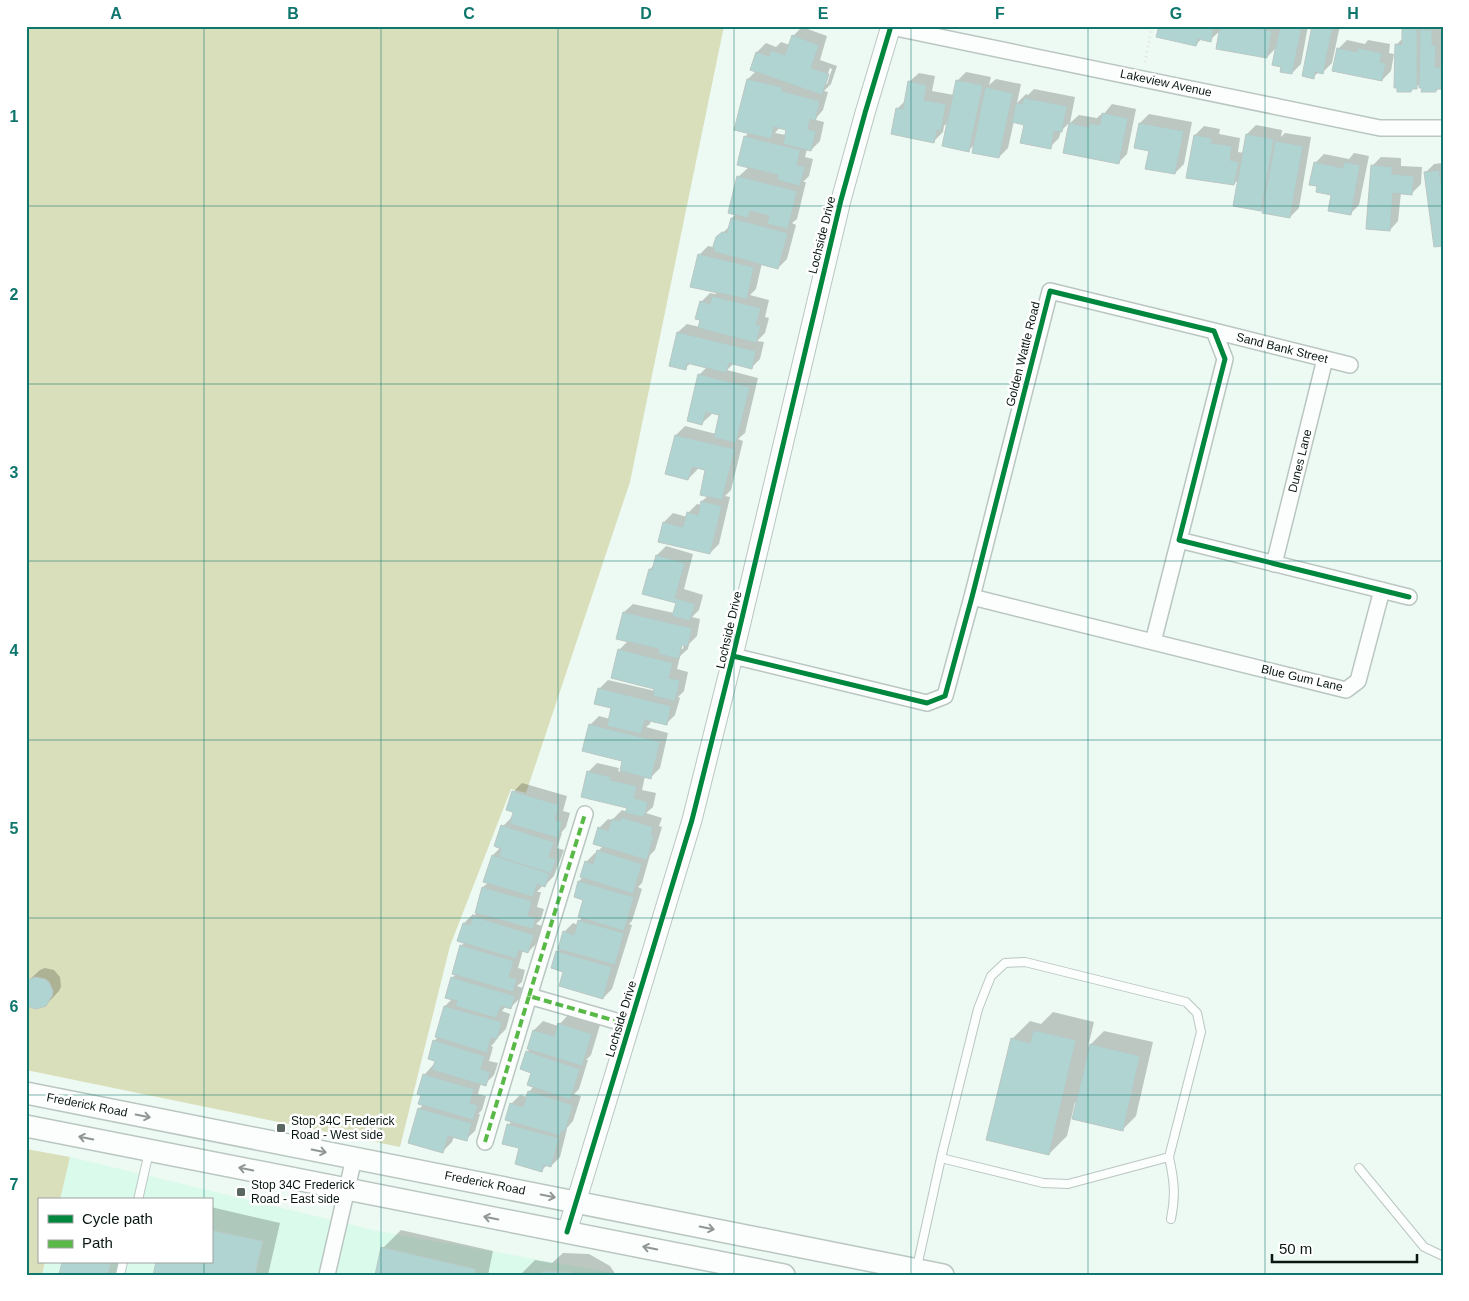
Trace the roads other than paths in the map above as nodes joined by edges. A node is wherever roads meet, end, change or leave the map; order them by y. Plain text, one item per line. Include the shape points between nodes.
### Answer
1 (891, 27) edge
2 (1443, 128) edge
3 (1214, 331) junction
4 (1325, 359) junction
5 (1350, 365) dead end
6 (1179, 540) junction
7 (1274, 564) junction
8 (1382, 590) junction
9 (972, 597) junction
10 (1409, 597) dead end
11 (1153, 642) junction
12 (733, 656) junction
13 (585, 814) dead end
14 (529, 996) junction
15 (630, 1025) junction
16 (26, 1093) edge
17 (26, 1126) edge
18 (484, 1142) dead end
19 (149, 1150) junction
20 (1169, 1156) junction
21 (354, 1158) junction
22 (941, 1158) junction
23 (1359, 1168) dead end
24 (347, 1189) junction
25 (138, 1198) edge
26 (576, 1201) junction
27 (1171, 1219) dead end
28 (567, 1232) junction
29 (1443, 1256) edge
30 (916, 1269) junction
31 (326, 1275) edge
32 (784, 1275) edge
33 (943, 1275) edge

1 - 2 street, Lakeview Avenue via 1380,128
1 - 12 street, Lochside Drive via 841,200
3 - 4 street, Sand Bank Street
3 - 6 street via 1224,359
3 - 9 street, Golden Wattle Road via 1050,291
4 - 5 street, Sand Bank Street
4 - 7 street, Dunes Lane
6 - 7 street
6 - 11 street
7 - 8 street
8 - 10 street
8 - 11 street, Blue Gum Lane via 1358,681 1346,690
9 - 11 street, Blue Gum Lane
9 - 12 street, Golden Wattle Road via 945,696 927,703
12 - 15 street, Lochside Drive via 692,820
13 - 14 street
14 - 15 street, Lochside Drive
14 - 18 street
15 - 26 street, Lochside Drive
16 -> 21 main road, Frederick Road
19 -> 17 main road
24 -> 19 main road
19 - 25 lane
20 - 22 lane via 1068,1184 1043,1183
20 - 22 lane via 1201,1032 1197,1012 1186,1002 1025,962 1005,963 991,976 978,1009
20 - 27 lane via 1174,1180
21 - 24 street
21 -> 26 main road, Frederick Road
22 - 30 lane
23 - 29 lane via 1424,1246
28 -> 24 main road
24 - 31 street
26 - 28 street, Lochside Drive
26 -> 30 main road, Frederick Road
32 -> 28 main road
30 - 33 main road, Frederick Road

